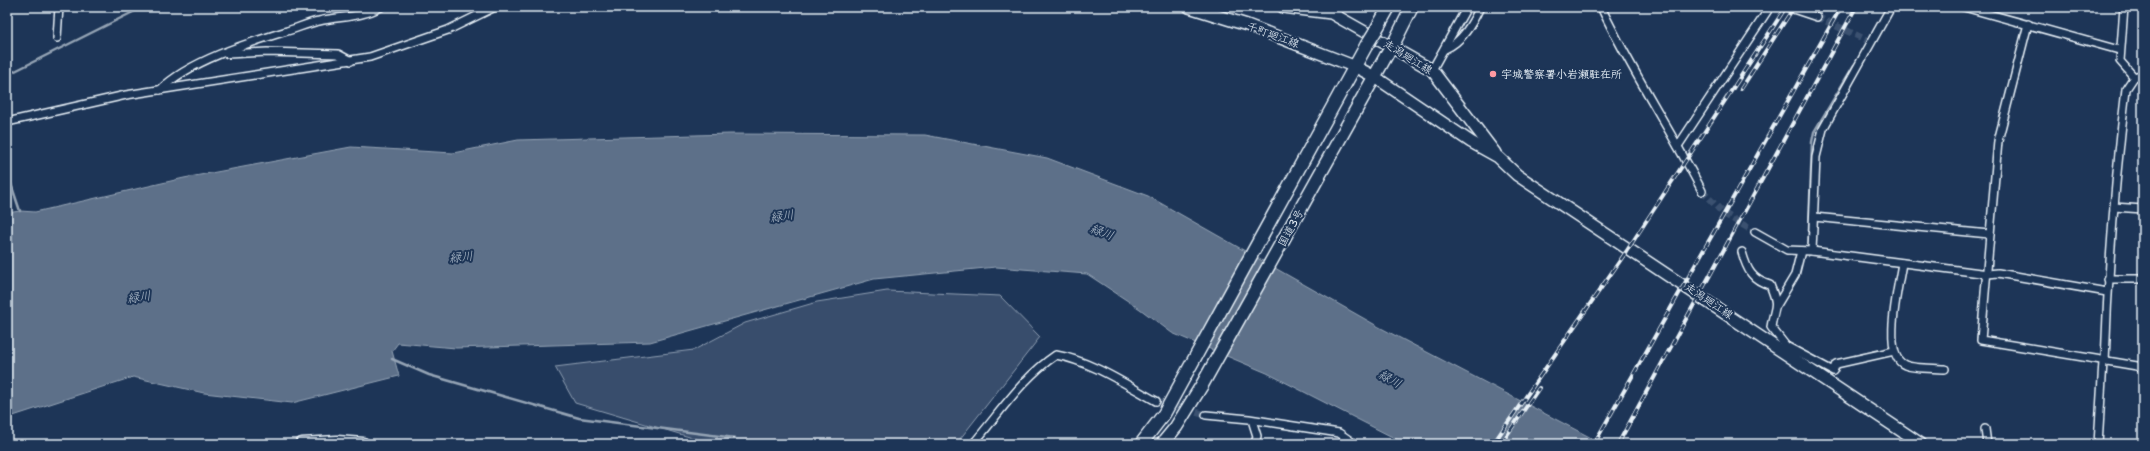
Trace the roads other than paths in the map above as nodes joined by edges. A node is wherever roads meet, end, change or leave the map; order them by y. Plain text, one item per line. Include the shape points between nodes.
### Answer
1 (59, 7) edge
2 (381, 7) edge
3 (494, 7) edge
4 (1189, 7) edge
5 (1283, 7) edge
6 (1389, 7) edge
7 (1412, 7) edge
8 (1468, 7) edge
9 (1480, 7) edge
10 (1601, 7) edge
11 (1770, 7) edge
12 (1788, 7) edge
13 (1891, 7) edge
14 (1964, 7) edge
15 (2124, 7) edge
16 (1332, 10) edge
17 (1817, 17) tunnel mouth
18 (2028, 24) junction
19 (57, 38) dead end
20 (1445, 49) junction
21 (2119, 50) junction
22 (220, 54) junction
23 (351, 61) junction
24 (1432, 70) junction
25 (1353, 72) junction
26 (2143, 74) edge
27 (1375, 77) junction
28 (2134, 77) junction
29 (160, 90) junction
30 (7, 122) edge
31 (1678, 146) junction
32 (1498, 157) junction
33 (1702, 191) tunnel mouth
34 (2114, 207) junction
35 (2143, 209) edge
36 (1814, 217) junction
37 (1755, 232) tunnel mouth
38 (1989, 234) junction
39 (1801, 251) junction
40 (1812, 251) junction
41 (1742, 252) dead end
42 (1902, 263) junction
43 (1988, 274) junction
44 (2108, 279) junction
45 (2143, 279) edge
46 (2107, 292) junction
47 (1777, 305) junction
48 (1786, 350) junction
49 (1894, 352) junction
50 (2104, 362) junction
51 (2143, 367) edge
52 (1945, 369) dead end
53 (1156, 401) tunnel mouth
54 (1206, 415) tunnel mouth
55 (1252, 420) junction
56 (1984, 429) dead end
57 (338, 443) edge
58 (302, 444) edge
59 (363, 444) edge
60 (973, 444) edge
61 (1142, 444) edge
62 (1162, 444) edge
63 (1255, 444) edge
64 (1355, 444) edge
65 (1921, 444) edge
66 (1987, 444) edge
67 (2098, 444) edge

1 - 19 street
2 - 22 street via 368,14 304,24
3 - 23 street via 448,30
4 - 25 main road, 千町廻江線 via 1247,25
5 - 16 main road
6 - 25 main road, 国道3号, bridge
7 - 27 main road, 国道3号, bridge
8 - 20 street
9 - 20 street via 1456,44
10 - 31 street via 1618,42
11 - 31 street
12 - 17 street
13 - 36 street via 1823,129 1816,157
14 - 18 street
15 - 21 street
16 - 24 main road, 走潟廻江線
18 - 21 street
18 - 38 street via 2001,126
20 - 24 street
21 - 28 street via 2120,61
22 - 23 street via 338,54
22 - 29 street via 172,78
23 - 29 street
24 - 32 main road, 走潟廻江線
25 - 27 main road, 走潟廻江線
25 - 61 main road, 国道3号 via 1164,414
26 - 28 street
27 - 32 main road, 走潟廻江線 via 1471,142
27 - 62 main road, 国道3号 via 1202,386
28 - 34 street via 2126,89
29 - 30 street via 126,95
31 - 33 street
32 - 48 main road, 走潟廻江線 via 1517,175
34 - 35 street
34 - 44 street
36 - 38 street
36 - 40 street
37 - 39 street via 1787,250
38 - 43 street
39 - 40 street
39 - 47 street via 1795,275
40 - 42 street
41 - 47 street via 1746,266 1758,282 1770,285
42 - 43 street
42 - 49 street via 1892,337
43 - 46 street via 1998,273
43 - 50 street via 1981,340
44 - 45 street
44 - 46 street
46 - 50 street
47 - 48 street via 1771,327
48 - 49 street via 1833,371 1836,364
48 - 65 main road, 走潟廻江線
49 - 52 street via 1895,357 1905,365
50 - 51 street
50 - 67 street
53 - 60 street via 1103,373 1068,357 1056,355 1031,377
54 - 55 street
55 - 63 street via 1257,436
55 - 64 street via 1339,433
56 - 66 street
57 - 58 main road
57 - 59 main road

